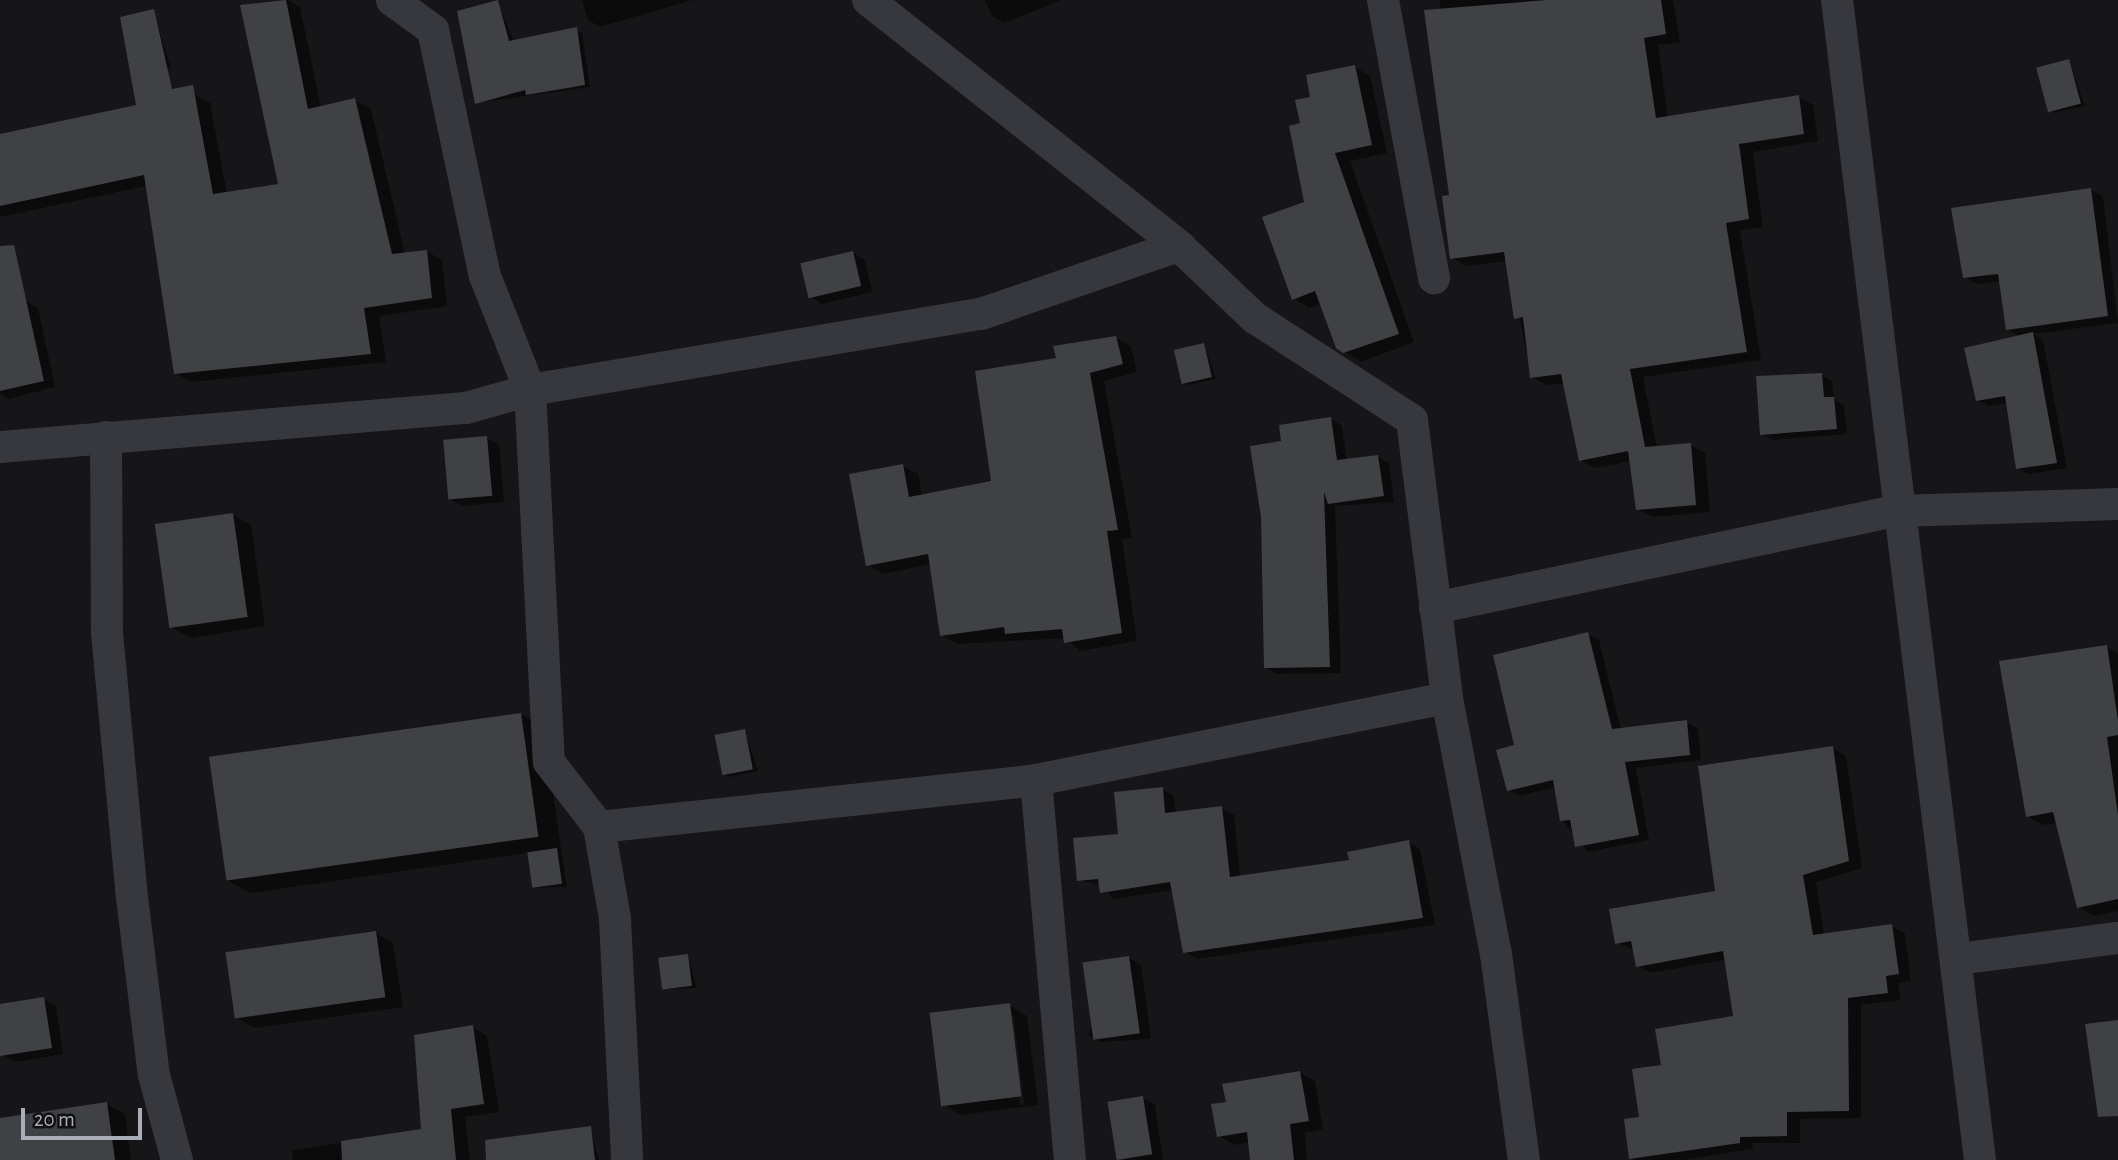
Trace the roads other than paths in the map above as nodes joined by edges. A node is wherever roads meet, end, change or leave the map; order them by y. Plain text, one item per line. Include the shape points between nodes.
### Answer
1 (392, 0) edge
2 (868, 0) edge
3 (1383, 0) edge
4 (1837, 0) edge
5 (1179, 246) junction
6 (1434, 278) dead end
7 (530, 390) junction
8 (106, 437) junction
9 (0, 447) edge
10 (2118, 504) edge
11 (1897, 511) junction
12 (1435, 608) junction
13 (1447, 698) junction
14 (1036, 780) junction
15 (599, 827) junction
16 (2118, 938) edge
17 (1958, 958) junction
18 (177, 1160) edge
19 (627, 1160) edge
20 (1070, 1160) edge
21 (1524, 1160) edge
22 (1980, 1160) edge

1 - 7 street via 432,30 485,276
2 - 5 street
3 - 6 street
4 - 11 street
5 - 7 street via 981,314
5 - 12 street via 1255,318 1412,420
7 - 8 street via 466,408
7 - 15 street via 549,762
8 - 9 street
8 - 18 street via 107,634 130,876 154,1075
10 - 11 street
11 - 12 street
11 - 17 street
12 - 13 street
13 - 14 street
13 - 21 street via 1496,954
14 - 15 street
14 - 20 street
15 - 19 street via 615,919
16 - 17 street
17 - 22 street

